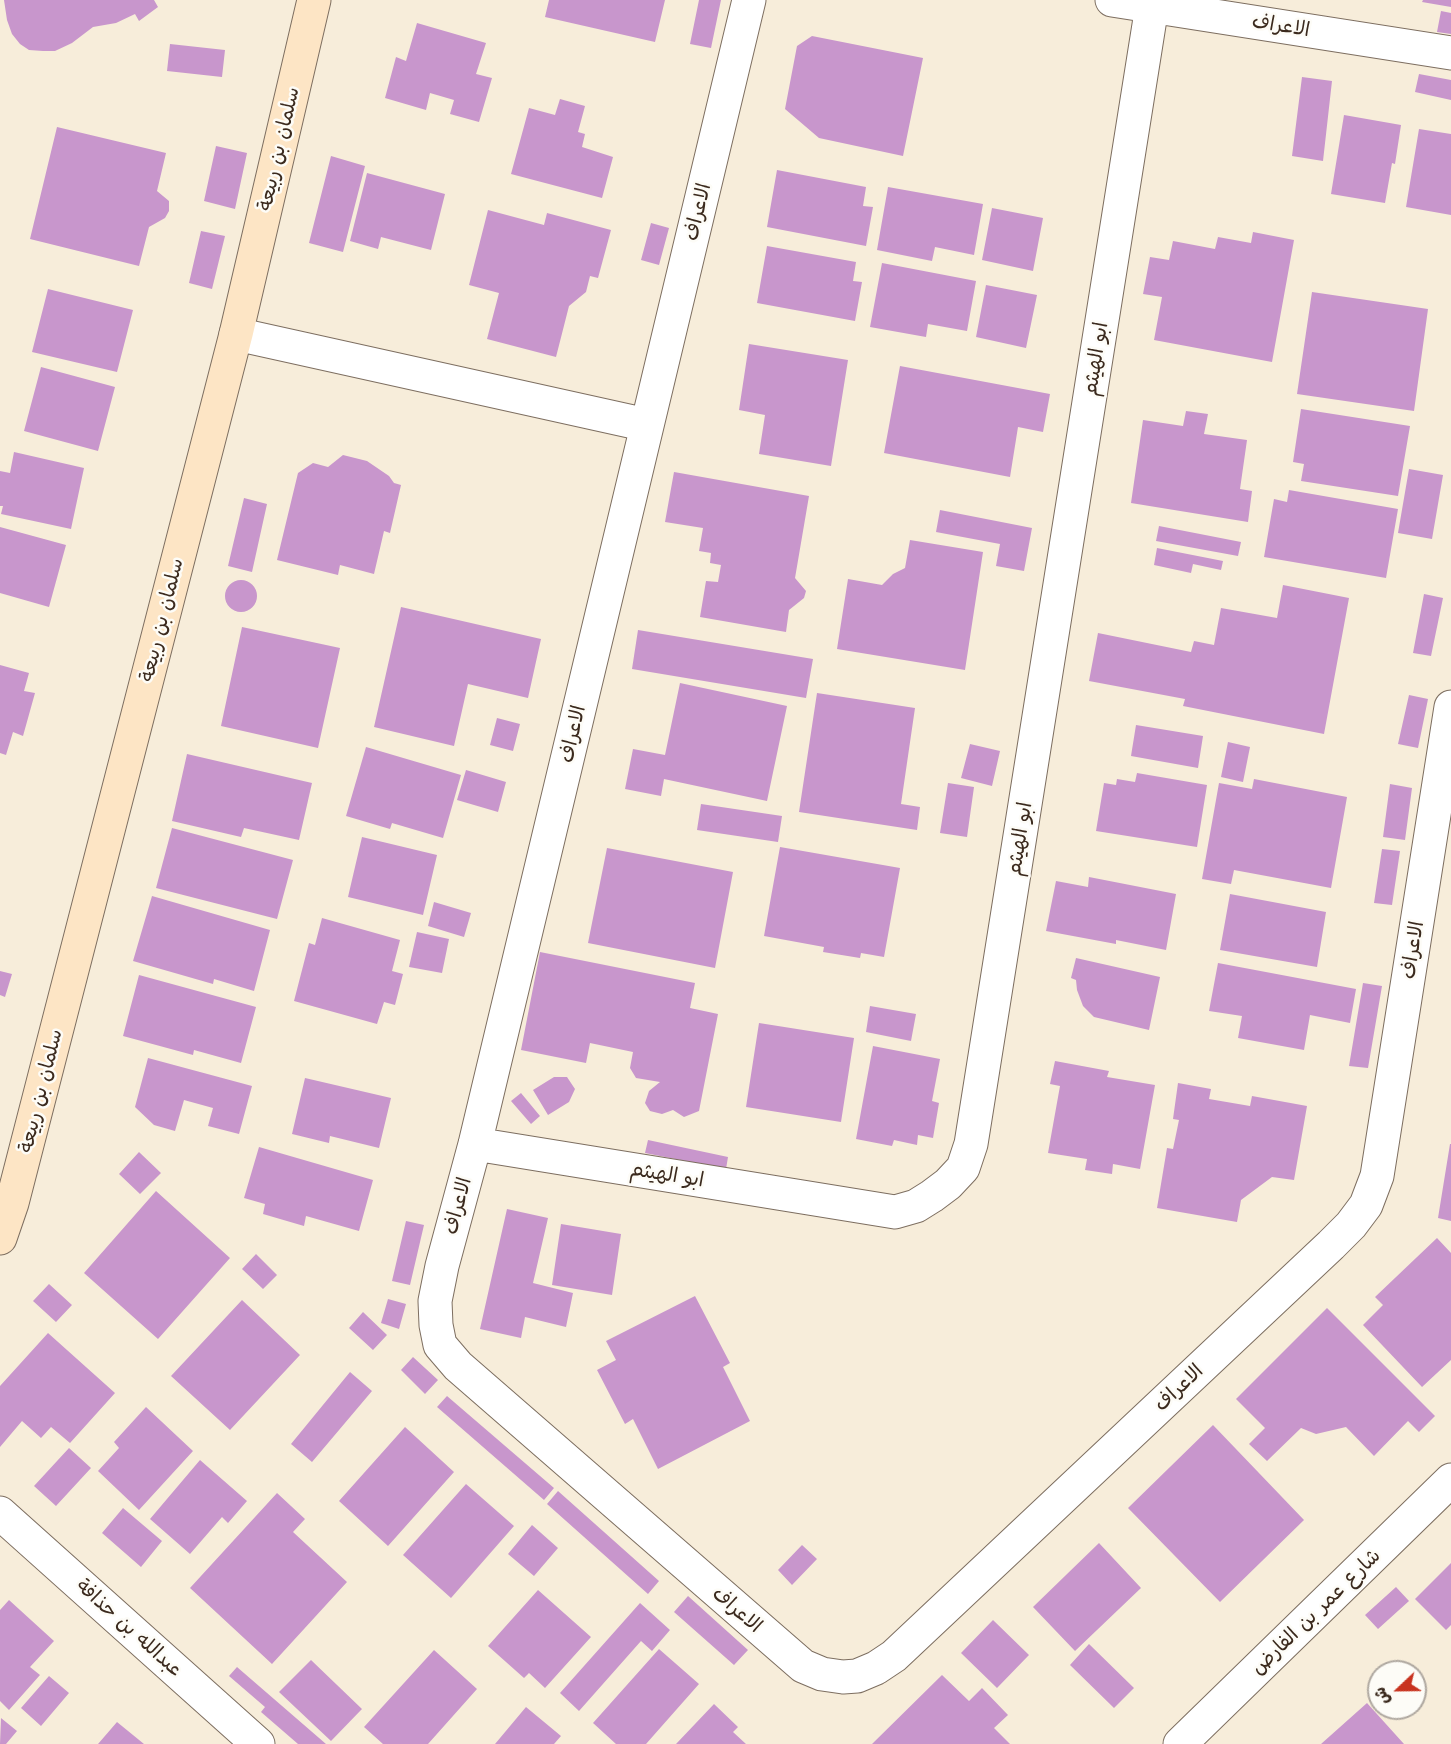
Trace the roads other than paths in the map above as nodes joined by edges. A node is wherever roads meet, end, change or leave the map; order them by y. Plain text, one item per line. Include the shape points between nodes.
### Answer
1 (314, 0) edge
2 (749, 0) edge
3 (1112, 0) edge
4 (1152, 6) junction
5 (1451, 53) edge
6 (236, 334) junction
7 (647, 425) junction
8 (1451, 707) edge
9 (475, 1144) junction
10 (0, 1238) edge
11 (1451, 1480) edge
12 (0, 1513) edge
13 (258, 1744) edge
14 (1180, 1744) edge

1 - 6 street, سلمان بن ربيعة
2 - 7 street, الاعراف
3 - 4 street, الاعراف
4 - 5 street, الاعراف
4 - 9 street, ابو الهيثم via 972,1144 963,1168 932,1196 896,1212
6 - 7 street
6 - 10 street, سلمان بن ربيعة
7 - 9 street, الاعراف
8 - 9 street, الاعراف via 1377,1176 1366,1205 1314,1262 894,1656 876,1668 843,1677 803,1666 458,1366 440,1345 435,1301
11 - 14 street, شارع عمر بن الفارض
12 - 13 street, عبدالله بن حذافة

